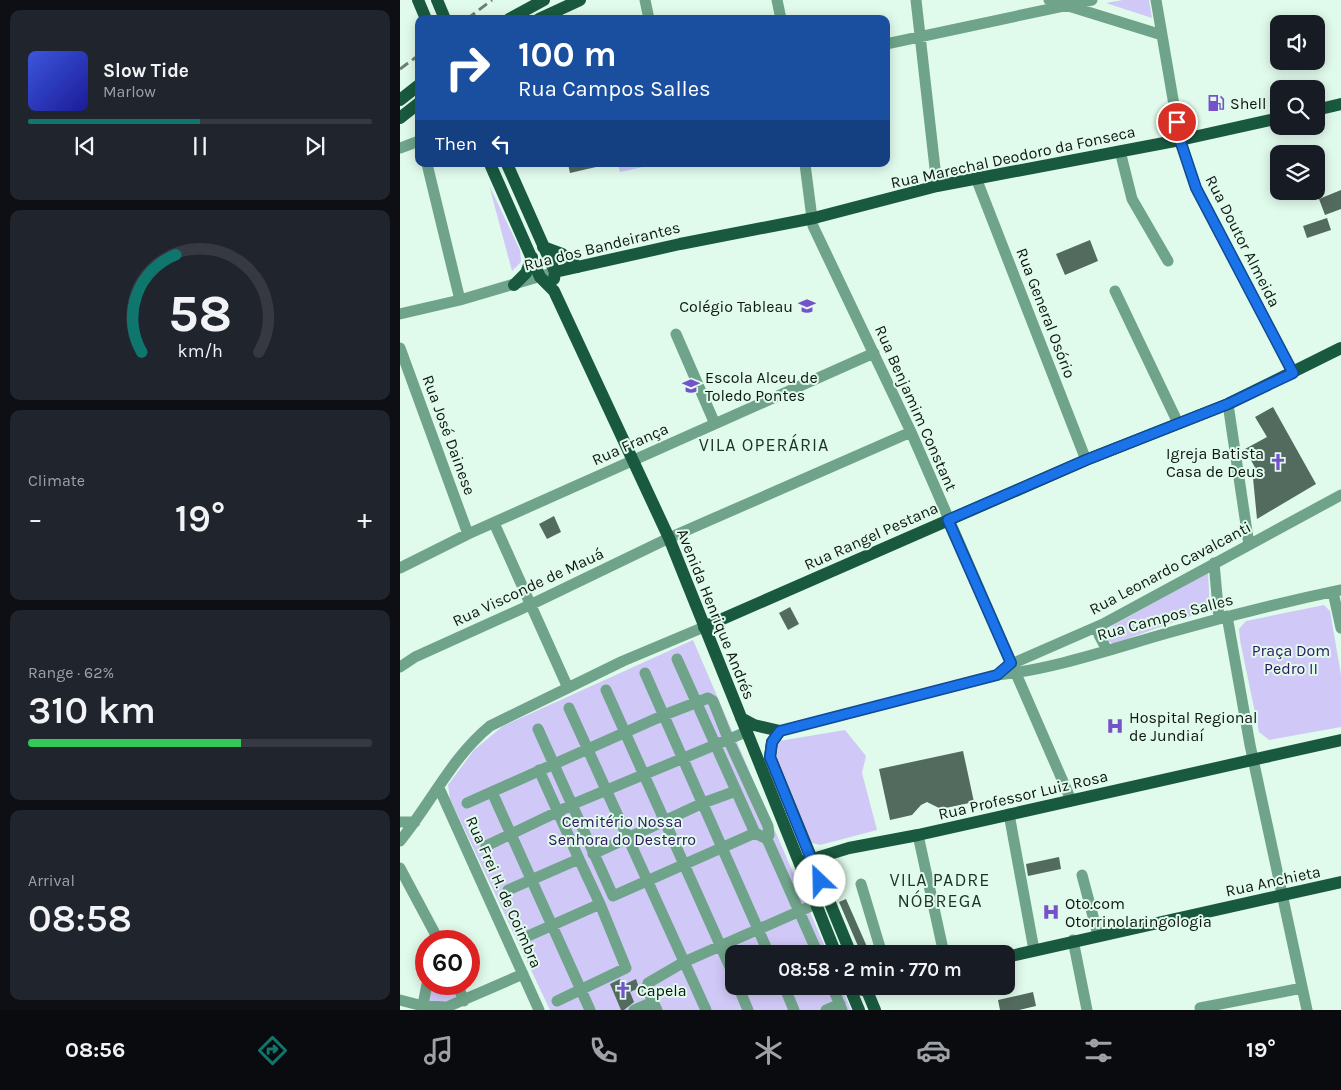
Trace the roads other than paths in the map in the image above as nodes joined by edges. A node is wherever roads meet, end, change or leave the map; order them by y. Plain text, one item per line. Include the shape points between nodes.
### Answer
1 (418, 0) edge
2 (437, 0) edge
3 (544, 0) edge
4 (580, 0) edge
5 (645, 0) edge
6 (777, 0) edge
7 (916, 0) edge
8 (1049, 0) edge
9 (1092, 0) edge
10 (1156, 0) edge
11 (1068, 5) junction
12 (424, 15) edge
13 (443, 15) edge
14 (516, 15) edge
15 (548, 15) edge
16 (648, 15) edge
17 (780, 15) edge
18 (1162, 35) junction
19 (920, 36) junction
20 (890, 43) edge
21 (415, 89) edge
22 (400, 100) edge
23 (1341, 104) edge
24 (415, 106) edge
25 (1325, 108) edge
26 (400, 118) edge
27 (1270, 120) edge
28 (1180, 140) junction
29 (415, 143) edge
30 (400, 148) edge
31 (1120, 151) junction
32 (428, 167) edge
33 (491, 167) edge
34 (508, 167) edge
35 (806, 167) edge
36 (976, 178) junction
37 (937, 186) junction
38 (814, 218) junction
39 (542, 245) junction
40 (530, 253) junction
41 (1168, 261) dead end
42 (578, 267) junction
43 (555, 272) junction
44 (540, 276) junction
45 (514, 285) junction
46 (1115, 291) dead end
47 (554, 292) junction
48 (460, 300) junction
49 (400, 314) edge
50 (676, 334) dead end
51 (400, 348) edge
52 (1341, 348) edge
53 (874, 353) junction
54 (1293, 373) junction
55 (1228, 404) junction
56 (1178, 423) junction
57 (715, 424) junction
58 (911, 432) junction
59 (632, 460) junction
60 (1086, 460) junction
61 (1341, 495) edge
62 (948, 520) junction
63 (494, 523) junction
64 (468, 534) junction
65 (669, 538) junction
66 (1250, 545) junction
67 (1214, 563) junction
68 (400, 568) edge
69 (1337, 591) edge
70 (530, 605) junction
71 (1223, 617) junction
72 (1102, 624) junction
73 (704, 626) junction
74 (1341, 628) edge
75 (1107, 650) junction
76 (677, 659) dead end
77 (400, 668) edge
78 (1013, 668) junction
79 (645, 673) dead end
80 (568, 688) junction
81 (606, 690) dead end
82 (696, 702) junction
83 (569, 708) dead end
84 (664, 715) junction
85 (741, 718) junction
86 (538, 729) dead end
87 (780, 731) junction
88 (746, 732) junction
89 (626, 733) junction
90 (1341, 740) edge
91 (728, 741) junction
92 (716, 746) junction
93 (587, 748) junction
94 (682, 757) junction
95 (1254, 761) junction
96 (554, 763) junction
97 (539, 770) junction
98 (644, 774) junction
99 (439, 788) junction
100 (607, 791) junction
101 (736, 791) junction
102 (492, 792) junction
103 (1072, 800) junction
104 (467, 803) dead end
105 (572, 804) junction
106 (703, 804) junction
107 (558, 811) junction
108 (1009, 814) junction
109 (665, 820) junction
110 (400, 822) edge
111 (415, 822) junction
112 (755, 834) junction
113 (510, 835) junction
114 (918, 835) junction
115 (628, 837) junction
116 (766, 839) junction
117 (400, 841) edge
118 (486, 846) dead end
119 (722, 849) junction
120 (593, 854) junction
121 (578, 859) junction
122 (805, 861) junction
123 (685, 866) junction
124 (400, 868) edge
125 (1082, 875) dead end
126 (531, 880) junction
127 (648, 882) junction
128 (1341, 882) edge
129 (862, 884) dead end
130 (508, 890) dead end
131 (1282, 896) junction
132 (600, 904) junction
133 (804, 910) junction
134 (552, 925) junction
135 (432, 930) edge
136 (758, 930) junction
137 (1098, 935) junction
138 (528, 936) dead end
139 (1073, 940) junction
140 (765, 945) edge
141 (815, 945) edge
142 (833, 945) edge
143 (847, 945) edge
144 (879, 945) edge
145 (942, 945) edge
146 (721, 946) junction
147 (1034, 950) junction
148 (1015, 954) edge
149 (725, 955) edge
150 (684, 962) junction
151 (523, 974) junction
152 (1302, 988) junction
153 (581, 990) junction
154 (425, 995) edge
155 (461, 995) edge
156 (742, 995) edge
157 (788, 995) edge
158 (836, 995) edge
159 (853, 995) edge
160 (867, 995) edge
161 (400, 1000) edge
162 (464, 1001) junction
163 (557, 1001) dead end
164 (655, 1006) edge
165 (841, 1007) edge
166 (422, 1008) edge
167 (1200, 1008) dead end
168 (1084, 1009) edge
169 (539, 1010) edge
170 (590, 1010) edge
171 (634, 1010) edge
172 (706, 1010) edge
173 (748, 1010) edge
174 (794, 1010) edge
175 (826, 1010) edge
176 (859, 1010) edge
177 (875, 1010) edge
178 (1306, 1010) edge

1 - 12 main road
2 - 13 main road
3 - 14 main road
4 - 15 main road
5 - 16 street
6 - 17 street
7 - 19 street
8 - 11 street
9 - 11 street
10 - 18 street, Rua Doutor Almeida
11 - 18 street
11 - 19 street
18 - 28 street, Rua Doutor Almeida
19 - 20 street
19 - 37 street
21 - 22 main road
23 - 25 main road
24 - 26 main road
27 - 28 main road, Rua Marechal Deodoro da Fonseca
28 - 31 main road, Rua Marechal Deodoro da Fonseca
28 - 54 street, Rua Doutor Almeida via 1196,188
29 - 30 street
31 - 36 main road, Rua Marechal Deodoro da Fonseca
31 - 41 street via 1132,199
32 - 48 street
33 - 40 main road, Avenida Henrique Andrés
34 - 39 main road
35 - 38 street, Rua Benjamim Constant
36 - 37 main road, Rua Marechal Deodoro da Fonseca
36 - 60 street, Rua General Osório
37 - 38 main road, Rua Marechal Deodoro da Fonseca
38 - 42 main road, Rua dos Bandeirantes
38 - 53 street, Rua Benjamim Constant via 813,226
39 - 42 main road via 562,254
39 - 43 main road
40 - 44 main road, Avenida Henrique Andrés
40 - 45 main road via 526,274
42 - 43 main road, Rua dos Bandeirantes
43 - 44 street, Rua dos Bandeirantes
43 - 47 main road, Avenida Henrique Andrés
44 - 45 street, Rua dos Bandeirantes
44 - 47 main road, Avenida Henrique Andrés
45 - 48 street, Rua dos Bandeirantes
46 - 56 street
47 - 59 main road, Avenida Henrique Andrés
48 - 49 street, Rua dos Bandeirantes
50 - 57 street
51 - 64 street, Rua José Dainese
52 - 54 main road, Rua Rangel Pestana
53 - 57 street, Rua França
53 - 58 street, Rua Benjamim Constant
54 - 55 main road, Rua Rangel Pestana
55 - 56 main road, Rua Rangel Pestana
55 - 66 street
56 - 60 main road, Rua Rangel Pestana
57 - 59 street, Rua França
58 - 62 street, Rua Benjamim Constant
58 - 65 street, Rua Visconde de Mauá
59 - 63 street, Rua França
59 - 65 main road, Avenida Henrique Andrés
60 - 62 main road, Rua Rangel Pestana
61 - 66 street, Rua Leonardo Cavalcanti
62 - 73 main road, Rua Rangel Pestana
62 - 78 street, Rua Benjamim Constant
63 - 64 street, Rua França
63 - 70 street
64 - 68 street, Rua França
65 - 70 street, Rua Visconde de Mauá
65 - 73 main road, Avenida Henrique Andrés
66 - 67 street, Rua Leonardo Cavalcanti
67 - 71 street
67 - 72 street, Rua Leonardo Cavalcanti
69 - 71 street, Rua Campos Salles
69 - 74 street
70 - 77 street, Rua Visconde de Mauá via 415,657
70 - 80 street
71 - 75 street, Rua Campos Salles
71 - 95 street
72 - 75 street via 1099,635
72 - 78 street, Rua Leonardo Cavalcanti
73 - 80 street, Rua Rangel Pestana
73 - 85 main road, Avenida Henrique Andrés
75 - 78 street, Rua Campos Salles
76 - 82 street
78 - 87 street, Rua Campos Salles via 997,675
78 - 103 street, Rua Benjamim Constant
79 - 84 street
80 - 99 street, Rua Rangel Pestana via 490,726 465,749
81 - 89 street
82 - 84 street
82 - 91 street via 708,698 713,701
82 - 92 street
83 - 93 street
84 - 89 street
84 - 94 street
85 - 87 main road via 765,729
85 - 88 main road, Avenida Henrique Andrés
86 - 96 street
87 - 122 main road, Avenida Henrique Andrés via 772,742 770,757
88 - 91 street
88 - 122 main road, Avenida Henrique Andrés
89 - 93 street
89 - 98 street
90 - 95 main road, Rua Professor Luiz Rosa
91 - 92 street
91 - 116 street via 768,826
92 - 94 street
92 - 101 street
93 - 96 street
93 - 100 street
94 - 98 street
94 - 106 street
95 - 103 main road, Rua Professor Luiz Rosa
95 - 131 street
96 - 97 street
96 - 105 street
97 - 102 street
97 - 107 street
98 - 100 street
98 - 109 street
99 - 111 street, Rua Rangel Pestana
99 - 151 street, Rua Frei H. de Coimbra
100 - 105 street
100 - 115 street
101 - 106 street
101 - 112 street
102 - 104 street
102 - 113 street
103 - 108 main road, Rua Professor Luiz Rosa
105 - 107 street
105 - 120 street
106 - 109 street
106 - 119 street
107 - 113 street
107 - 121 street
108 - 114 main road, Rua Professor Luiz Rosa
108 - 147 street
109 - 115 street
109 - 123 street
110 - 111 street
111 - 117 street, Rua Rangel Pestana
112 - 116 street
112 - 119 street
113 - 118 street
113 - 126 street
114 - 122 main road, Rua Professor Luiz Rosa via 849,848
114 - 145 street
115 - 120 street
115 - 127 street
116 - 133 street
119 - 123 street
119 - 136 street
120 - 127 street via 613,896
121 - 126 street
121 - 132 street
122 - 142 main road, Avenida Henrique Andrés
122 - 143 main road, Avenida Henrique Andrés
123 - 127 street
123 - 146 street
124 - 135 street
125 - 137 street
126 - 130 street
126 - 134 street
127 - 150 street
128 - 131 main road, Rua Anchieta
129 - 144 street
131 - 137 main road, Rua Anchieta
131 - 152 street
132 - 134 street
132 - 153 street via 626,968
133 - 136 street
133 - 141 street
134 - 138 street
134 - 153 street
136 - 140 street
136 - 146 street
137 - 139 main road, Rua Anchieta
139 - 147 main road, Rua Anchieta
139 - 168 street
146 - 149 street
146 - 150 street
147 - 148 main road, Rua Anchieta
150 - 164 street via 648,983 647,989
150 - 172 street
151 - 162 street
151 - 169 street, Rua Frei H. de Coimbra
152 - 167 street
152 - 178 street
153 - 163 street
153 - 170 street
154 - 166 street
155 - 162 street
156 - 173 street
157 - 174 street
158 - 165 street
159 - 176 main road
160 - 177 main road
161 - 166 street
162 - 166 street via 447,1007
164 - 171 street
165 - 175 street

